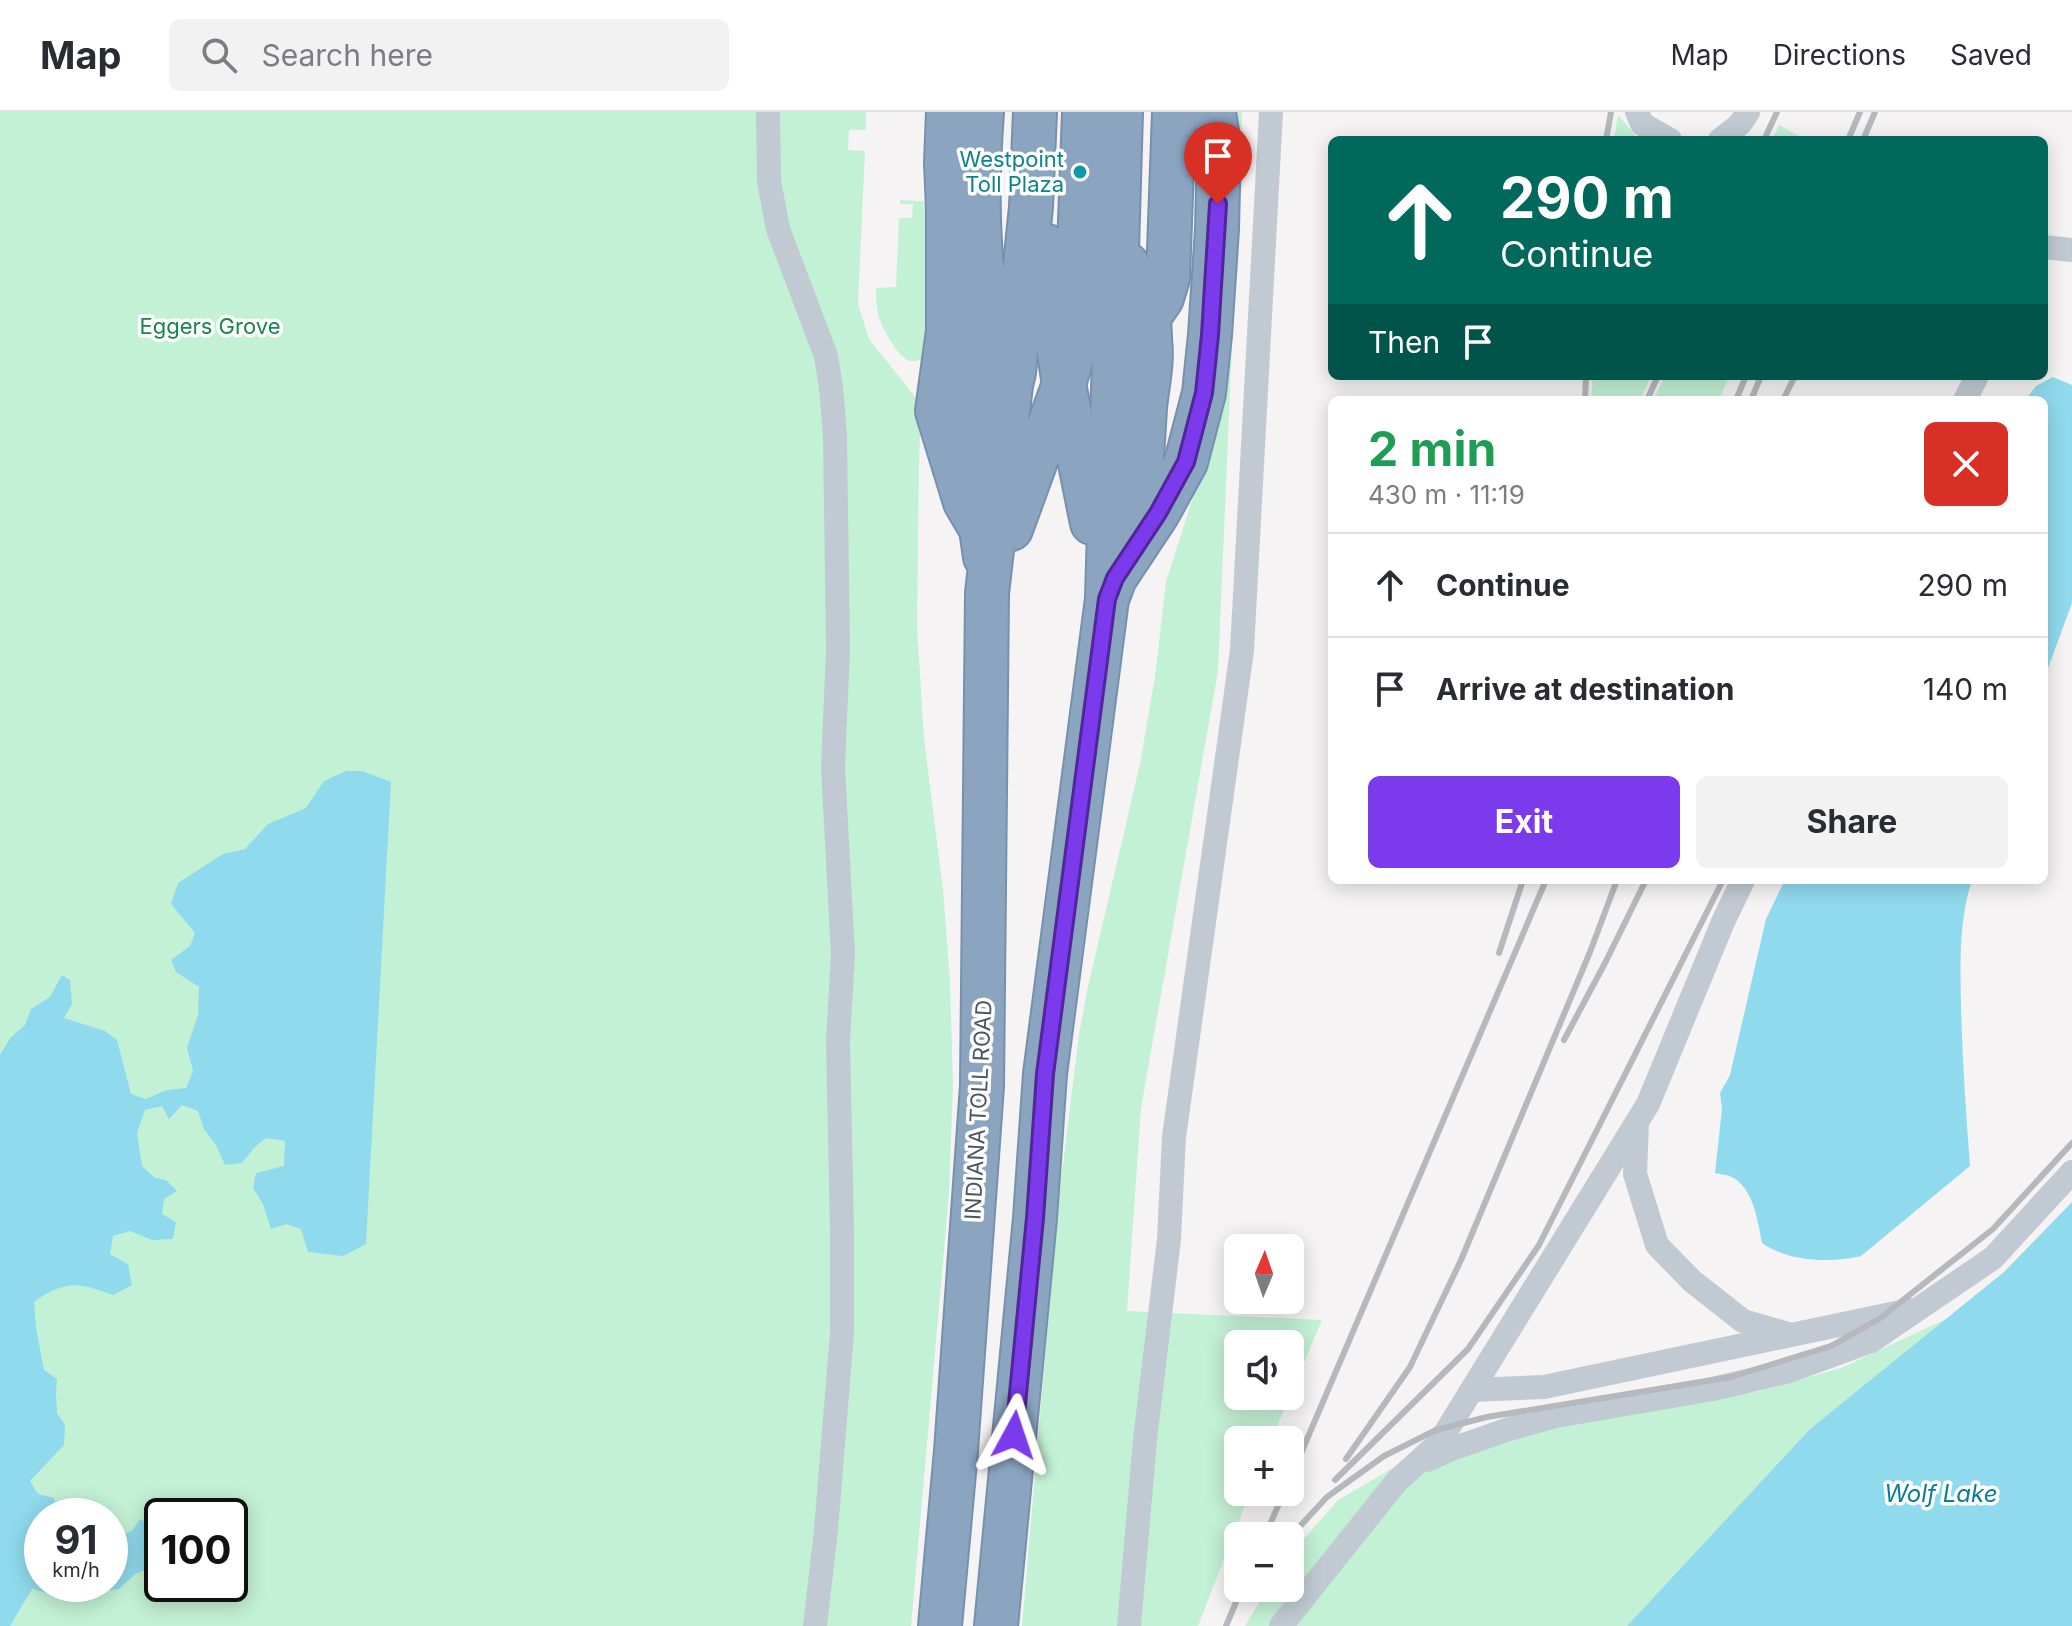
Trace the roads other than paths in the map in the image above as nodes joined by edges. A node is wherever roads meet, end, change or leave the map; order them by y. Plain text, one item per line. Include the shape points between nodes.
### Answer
1 (768, 112) edge
2 (948, 112) edge
3 (964, 112) edge
4 (982, 112) edge
5 (1002, 112) edge
6 (1020, 112) edge
7 (1035, 112) edge
8 (1052, 112) edge
9 (1068, 112) edge
10 (1084, 112) edge
11 (1103, 112) edge
12 (1121, 112) edge
13 (1138, 112) edge
14 (1155, 112) edge
15 (1174, 112) edge
16 (1200, 112) edge
17 (1214, 112) edge
18 (1271, 112) edge
19 (1637, 112) edge
20 (1748, 112) edge
21 (1663, 136) edge
22 (1725, 136) edge
23 (988, 232) junction
24 (2048, 247) edge
25 (2072, 250) edge
26 (961, 280) junction
27 (1006, 308) junction
28 (1148, 329) junction
29 (948, 331) junction
30 (1013, 378) junction
31 (1064, 384) junction
32 (1158, 513) junction
33 (1135, 548) junction
34 (988, 583) junction
35 (1107, 599) junction
36 (1741, 884) edge
37 (1637, 1122) junction
38 (2072, 1172) edge
39 (1920, 1308) junction
40 (1790, 1335) junction
41 (1472, 1390) junction
42 (1414, 1466) junction
43 (815, 1626) edge
44 (940, 1626) edge
45 (996, 1626) edge
46 (1129, 1626) edge
47 (1281, 1626) edge

1 - 43 street via 769,181 778,229 826,356 835,435 838,650 833,767 843,955 838,1040 842,1333
2 - 29 highway
3 - 26 highway
4 - 23 highway via 979,209
5 - 23 highway
6 - 27 highway
7 - 30 highway
8 - 31 highway via 1046,275
9 - 31 highway
10 - 31 highway via 1078,276
11 - 31 highway via 1097,278
12 - 35 highway
13 - 28 highway via 1126,275 1129,293
14 - 28 highway
15 - 28 highway via 1168,278
16 - 32 highway via 1195,278
17 - 32 highway via 1219,145 1217,229 1204,393 1186,462
18 - 46 street via 1242,650 1174,1137 1169,1239
19 - 21 street via 1642,124
20 - 22 street
23 - 26 highway
23 - 27 highway
23 - 30 highway via 982,264 992,333 1001,363
24 - 25 street
26 - 29 highway via 952,297
26 - 34 highway
27 - 30 highway via 1013,334
28 - 33 highway
29 - 34 highway via 937,411 965,502 981,529
30 - 34 highway
31 - 34 highway
31 - 35 highway
32 - 33 highway
33 - 35 highway
34 - 44 highway, INDIANA TOLL ROAD via 982,1086
35 - 45 highway via 1045,1074
36 - 37 street
37 - 40 street via 1635,1174 1657,1245 1743,1321
37 - 41 street
38 - 39 street via 1993,1258
39 - 40 street
39 - 42 street via 1871,1341 1789,1371 1556,1416
40 - 41 street via 1544,1387
41 - 42 street via 1439,1443
42 - 47 street

